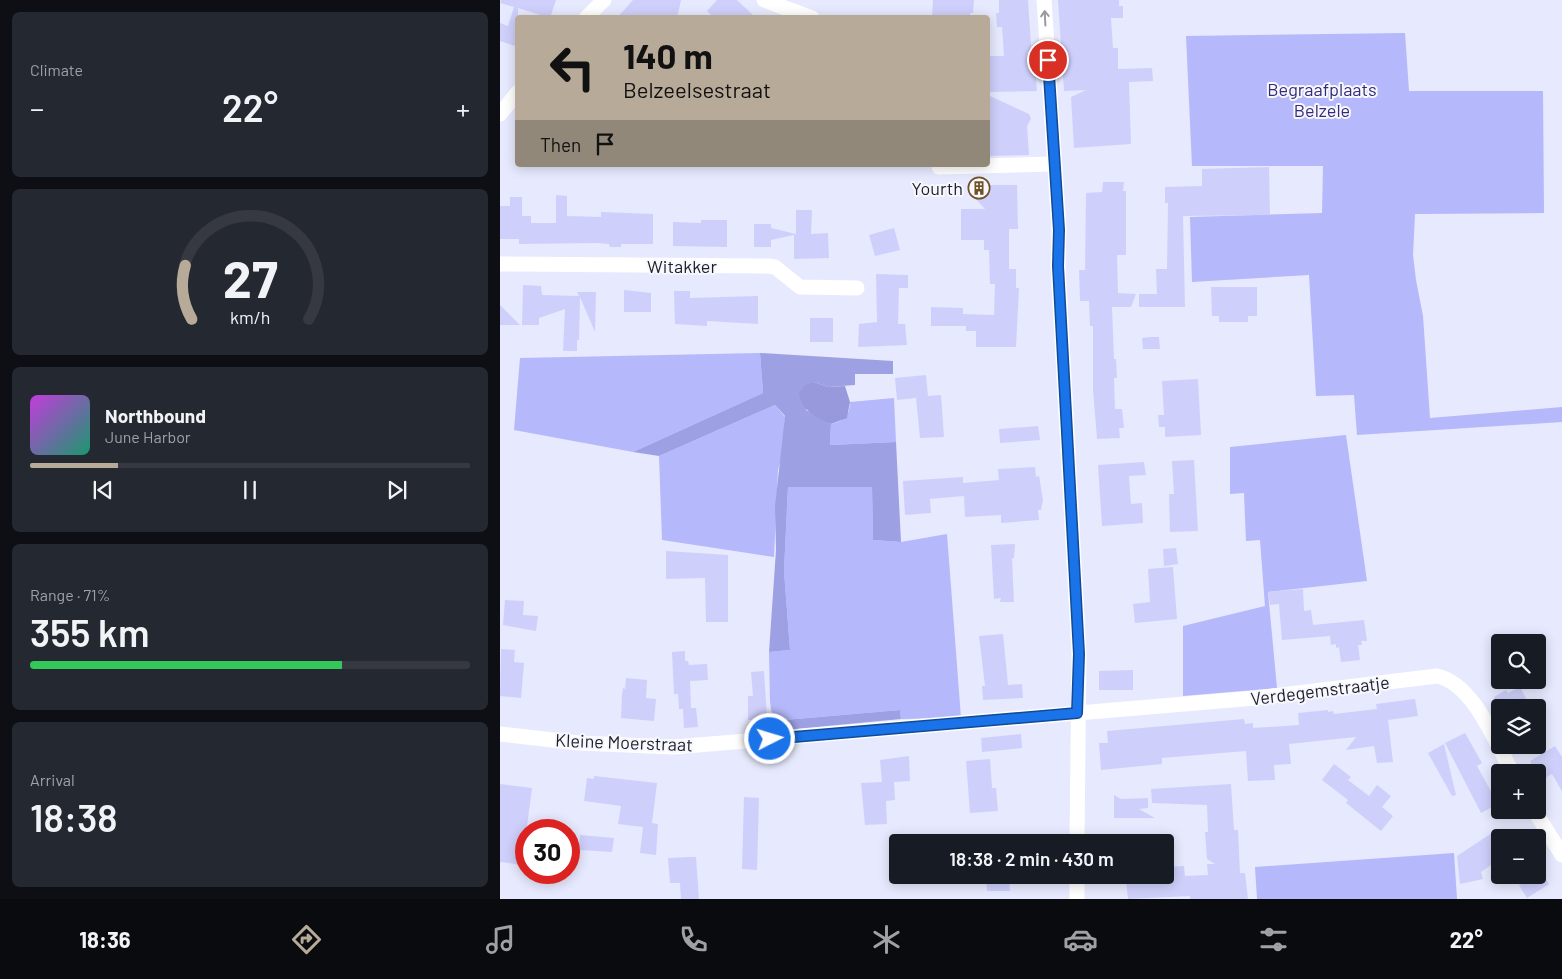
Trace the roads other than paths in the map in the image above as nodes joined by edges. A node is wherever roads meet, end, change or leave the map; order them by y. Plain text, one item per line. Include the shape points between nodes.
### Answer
1 (604, 0) edge
2 (764, 0) edge
3 (1044, 0) edge
4 (589, 15) edge
5 (804, 15) edge
6 (515, 96) edge
7 (500, 114) edge
8 (1054, 164) junction
9 (990, 166) edge
10 (500, 264) edge
11 (856, 288) dead end
12 (1077, 713) junction
13 (500, 734) edge
14 (1507, 764) edge
15 (1540, 819) edge
16 (1077, 834) edge
17 (1562, 855) edge
18 (1077, 884) edge
19 (1077, 899) edge

1 - 4 street
2 - 5 street
8 -> 3 street
6 - 7 street
8 - 9 street
8 - 12 street via 1079,654
10 - 11 street, Witakker via 768,266 775,267 800,287
12 - 13 street, Kleine Moerstraat via 674,747 579,743
12 - 14 street, Verdegemstraatje via 1255,698 1437,676 1449,679 1465,692
12 - 16 street
15 - 17 street
18 - 19 street

